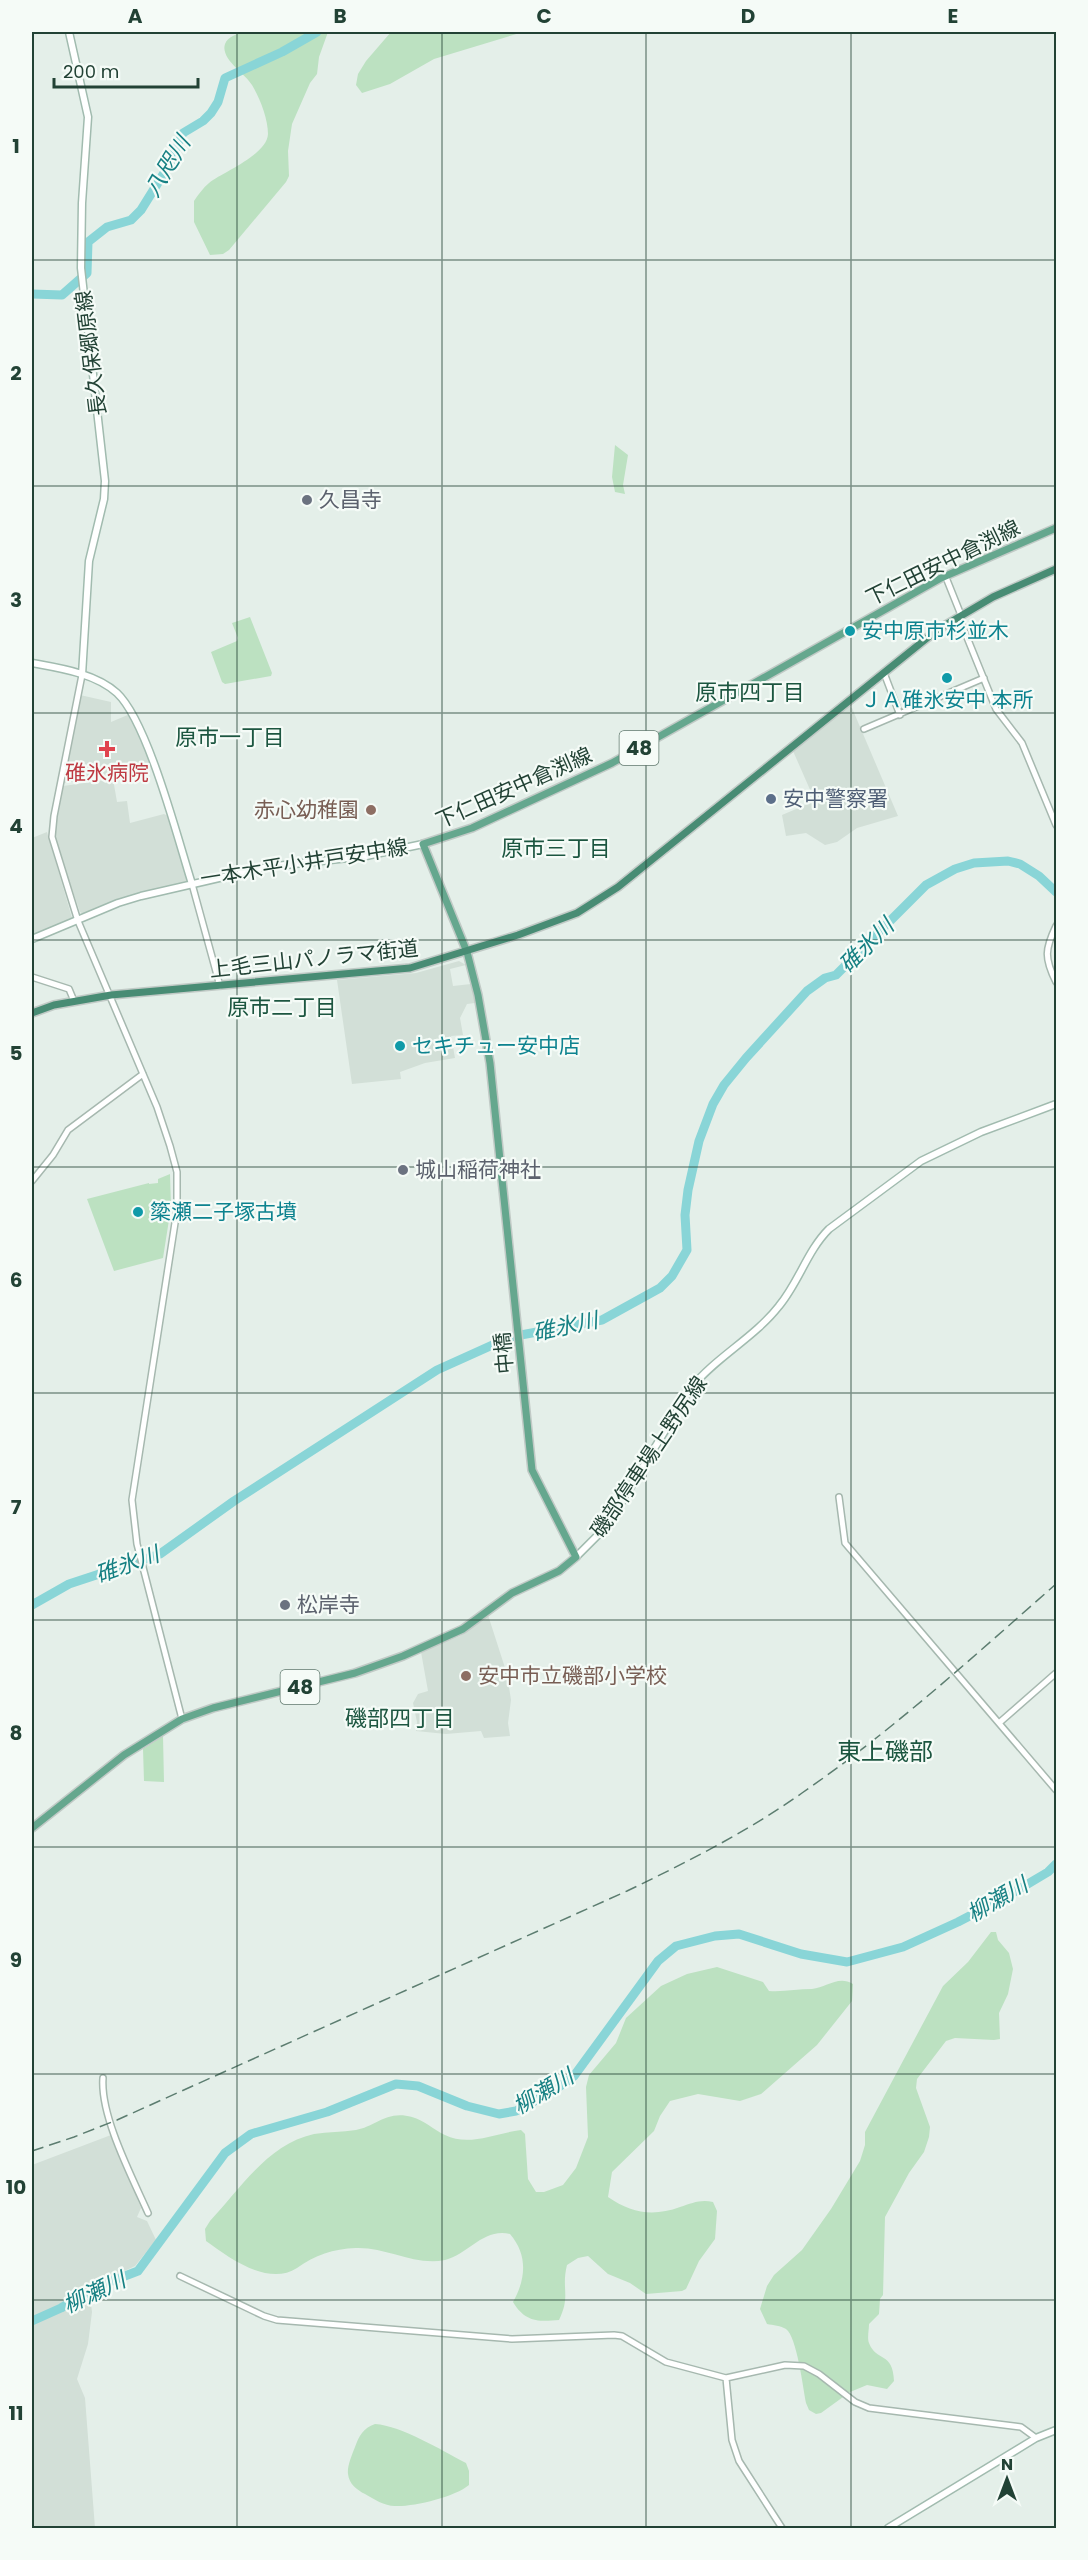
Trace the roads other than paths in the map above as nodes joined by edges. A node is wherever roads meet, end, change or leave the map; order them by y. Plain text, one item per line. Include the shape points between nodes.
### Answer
1 (69, 32) edge
2 (1056, 528) edge
3 (1056, 569) edge
4 (945, 575) junction
5 (961, 615) junction
6 (32, 663) edge
7 (884, 673) junction
8 (82, 675) junction
9 (984, 678) junction
10 (900, 715) junction
11 (864, 729) dead end
12 (1056, 825) edge
13 (423, 844) junction
14 (192, 884) junction
15 (78, 921) junction
16 (1056, 926) edge
17 (32, 939) edge
18 (467, 952) junction
19 (32, 977) edge
20 (1056, 982) edge
21 (220, 986) junction
22 (111, 995) junction
23 (74, 1001) junction
24 (32, 1013) edge
25 (143, 1074) junction
26 (1056, 1104) edge
27 (32, 1181) edge
28 (515, 1294) joint
29 (839, 1497) dead end
30 (576, 1557) junction
31 (1056, 1673) edge
32 (182, 1719) junction
33 (999, 1723) junction
34 (1056, 1790) edge
35 (32, 1828) edge
36 (103, 2078) dead end
37 (148, 2213) dead end
38 (180, 2276) dead end
39 (726, 2378) junction
40 (1056, 2430) edge
41 (1036, 2438) junction
42 (782, 2529) edge
43 (888, 2529) edge

1 - 8 main road, 長久保郷原線 via 88,117 81,268 105,473 104,499 89,561
2 - 4 main road, 下仁田安中倉渕線 / 48
3 - 5 highway, 上毛三山パノラマ街道
4 - 5 street
4 - 13 main road, 下仁田安中倉渕線 / 48 via 617,760 472,828
5 - 7 highway, 上毛三山パノラマ街道
5 - 9 street
6 - 8 main road, 一本木平小井戸安中線
7 - 10 street
7 - 18 highway, 上毛三山パノラマ街道 via 618,887 577,913
8 - 14 main road, 一本木平小井戸安中線 via 110,688 133,715 153,763
8 - 15 street via 52,837
9 - 10 street
9 - 12 street via 996,709 1022,743
10 - 11 street
13 - 14 main road, 一本木平小井戸安中線 via 366,856 267,867
13 - 18 main road, 下仁田安中倉渕線
14 - 15 main road via 118,903
14 - 21 street
15 - 17 main road
15 - 22 street
16 - 20 street via 1049,941 1048,965
18 - 21 highway, 上毛三山パノラマ街道 via 388,971
18 - 28 main road, 下仁田安中倉渕線 via 490,1063
19 - 23 street via 69,989
21 - 22 highway, 上毛三山パノラマ街道
22 - 23 highway, 上毛三山パノラマ街道
22 - 25 street
23 - 24 highway, 上毛三山パノラマ街道
25 - 27 street via 68,1130
25 - 32 street via 175,1161 177,1200 133,1482 133,1522
26 - 30 main road, 磯部停車場上野尻線 via 981,1132 921,1161 829,1229 779,1307 691,1388 607,1526
28 - 30 main road, 中橋 via 529,1455 534,1476
29 - 33 street via 845,1543
30 - 32 main road, 48 via 553,1575 512,1593 464,1629 403,1656 355,1673
31 - 33 street
32 - 35 main road, 48 via 124,1755
33 - 34 street
36 - 37 street via 105,2109
38 - 39 street via 278,2320 512,2339 622,2336 666,2362
39 - 41 street via 797,2365 812,2369 869,2408 1021,2427
39 - 42 street via 732,2440 745,2470
40 - 41 main road
41 - 43 main road

